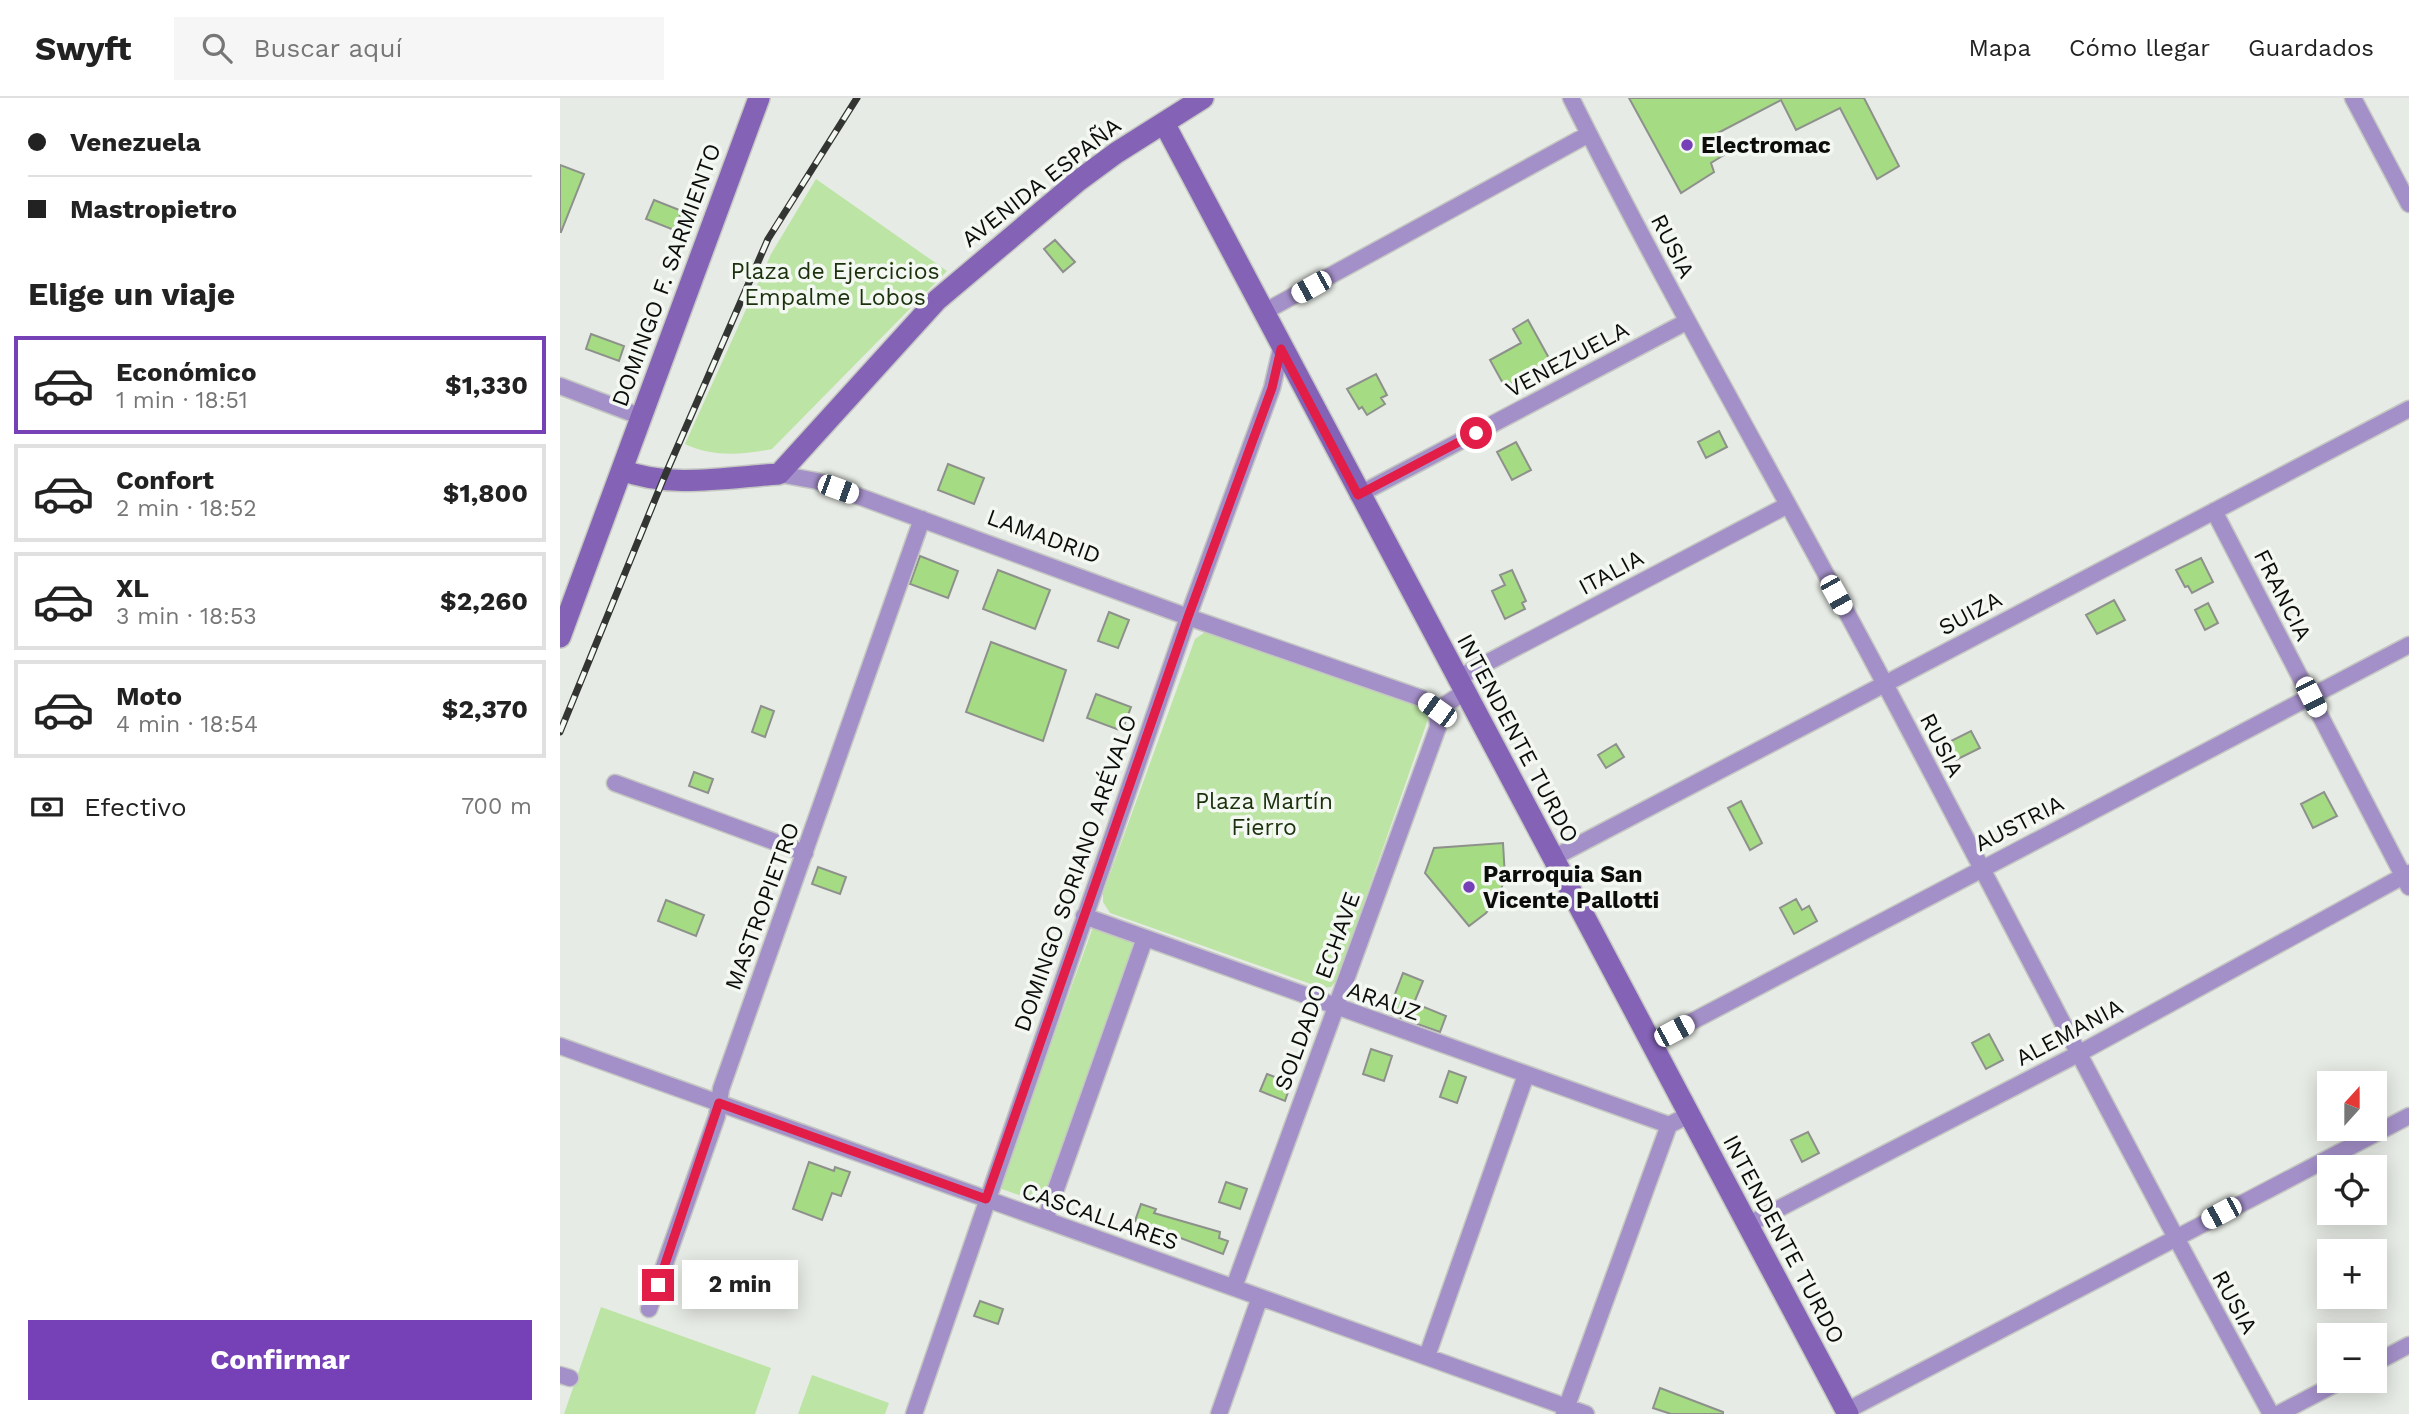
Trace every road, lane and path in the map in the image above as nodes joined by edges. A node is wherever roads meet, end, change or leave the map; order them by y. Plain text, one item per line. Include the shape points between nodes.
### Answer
1 (759, 98) edge
2 (1203, 98) edge
3 (1571, 98) edge
4 (2353, 98) edge
5 (1164, 123) junction
6 (1589, 134) junction
7 (2409, 204) edge
8 (1264, 312) junction
9 (1686, 322) junction
10 (1281, 349) junction
11 (560, 386) edge
12 (2409, 409) edge
13 (642, 417) junction
14 (622, 470) junction
15 (779, 474) junction
16 (1358, 495) junction
17 (1786, 506) junction
18 (2214, 511) junction
19 (922, 519) junction
20 (1188, 617) junction
21 (560, 637) edge
22 (2409, 645) edge
23 (1885, 684) junction
24 (1460, 686) junction
25 (2311, 697) junction
26 (1437, 710) junction
27 (615, 783) dead end
28 (805, 853) junction
29 (1553, 858) junction
30 (1980, 868) junction
31 (2407, 878) edge
32 (1084, 916) junction
33 (1145, 938) junction
34 (1334, 1008) junction
35 (1651, 1043) junction
36 (560, 1046) edge
37 (2078, 1054) junction
38 (1526, 1075) junction
39 (719, 1103) junction
40 (2409, 1116) edge
41 (1678, 1120) junction
42 (986, 1199) junction
43 (1045, 1220) junction
44 (1747, 1225) junction
45 (2175, 1238) junction
46 (1234, 1287) junction
47 (1260, 1297) junction
48 (649, 1309) dead end
49 (2409, 1345) edge
50 (1427, 1356) junction
51 (2387, 1357) edge
52 (2318, 1393) edge
53 (1565, 1410) edge
54 (1847, 1412) edge
55 (914, 1414) edge
56 (1219, 1414) edge
57 (1586, 1414) edge
58 (2271, 1414) edge
59 (2278, 1414) edge

1 - 13 street, DOMINGO F. SARMIENTO
2 - 5 street, AVENIDA ESPAÑA
3 - 6 street, RUSIA
4 - 7 street
5 - 8 street, INTENDENTE TURDO
5 - 15 street, AVENIDA ESPAÑA via 1078,181 937,300
6 - 8 street
6 - 9 street, RUSIA
8 - 10 street, INTENDENTE TURDO
9 - 16 street, VENEZUELA
9 - 17 street, RUSIA
10 - 16 street, INTENDENTE TURDO
10 - 20 street, DOMINGO SORIANO ARÉVALO via 1272,388
11 - 13 street
12 - 18 street, SUIZA
13 - 14 street, DOMINGO F. SARMIENTO
14 - 15 street, LAMADRID via 663,480
14 - 21 street, DOMINGO F. SARMIENTO
15 - 19 street, LAMADRID via 817,481
16 - 24 street, INTENDENTE TURDO
17 - 23 street, RUSIA
17 - 24 street, ITALIA
18 - 23 street, SUIZA
18 - 25 street, FRANCIA
19 - 20 street, LAMADRID
19 - 28 street, MASTROPIETRO
20 - 26 street, LAMADRID via 1421,698
20 - 32 street, DOMINGO SORIANO ARÉVALO
22 - 25 street, AUSTRIA
23 - 29 street, SUIZA
23 - 30 street, RUSIA
24 - 26 street, ITALIA
24 - 29 street, INTENDENTE TURDO
25 - 30 street, AUSTRIA
25 - 31 street, FRANCIA
26 - 34 street, SOLDADO ECHAVE via 1438,727
27 - 28 street
28 - 39 street, MASTROPIETRO
29 - 35 street, INTENDENTE TURDO
30 - 35 street, AUSTRIA
30 - 37 street, RUSIA
31 - 37 street, ALEMANIA
32 - 33 street, ARAUZ
32 - 42 street, DOMINGO SORIANO ARÉVALO
33 - 34 street, ARAUZ
33 - 43 street
34 - 38 street, ARAUZ
34 - 46 street, SOLDADO ECHAVE
35 - 41 street, INTENDENTE TURDO
36 - 39 street, CASCALLARES
37 - 44 street, ALEMANIA
37 - 45 street, RUSIA
38 - 41 street, ARAUZ
38 - 50 street
39 - 42 street, CASCALLARES
39 - 48 street, MASTROPIETRO
40 - 45 street
41 - 44 street, INTENDENTE TURDO
41 - 53 street
42 - 43 street, CASCALLARES
42 - 55 street, DOMINGO SORIANO ARÉVALO
43 - 46 street, CASCALLARES
44 - 54 street, INTENDENTE TURDO
45 - 54 street
45 - 58 street, RUSIA
46 - 47 street, CASCALLARES
47 - 50 street, CASCALLARES
47 - 56 street
49 - 51 street
50 - 53 street, CASCALLARES
52 - 59 street
53 - 57 street, CASCALLARES

